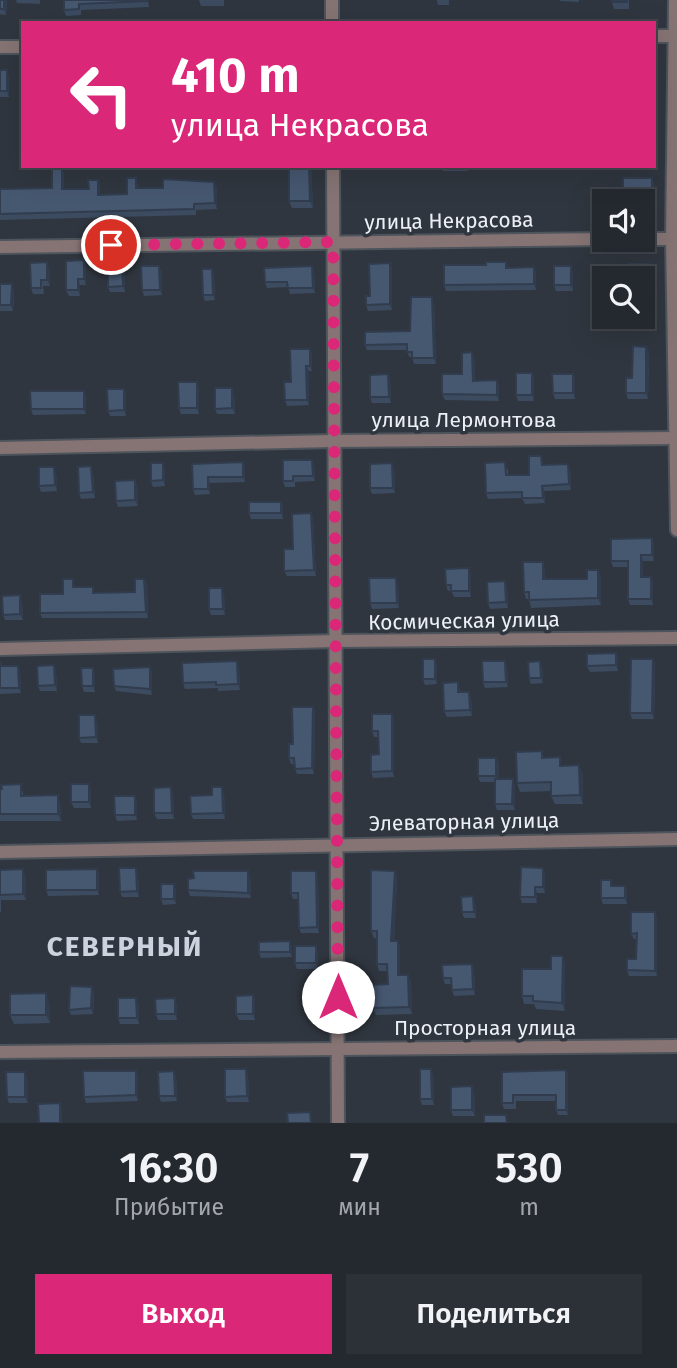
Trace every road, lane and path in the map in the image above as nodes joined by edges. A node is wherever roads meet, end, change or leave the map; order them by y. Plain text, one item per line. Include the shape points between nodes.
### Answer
1 (332, 0) edge
2 (675, 0) edge
3 (332, 21) edge
4 (656, 36) edge
5 (676, 36) edge
6 (0, 47) edge
7 (21, 47) edge
8 (333, 168) edge
9 (592, 239) edge
10 (655, 239) edge
11 (675, 239) edge
12 (333, 242) junction
13 (0, 247) edge
14 (676, 438) edge
15 (333, 441) junction
16 (0, 448) edge
17 (677, 530) edge
18 (677, 638) edge
19 (336, 641) junction
20 (0, 649) edge
21 (677, 839) edge
22 (337, 843) junction
23 (0, 852) edge
24 (677, 1046) edge
25 (338, 1048) junction
26 (0, 1052) edge
27 (338, 1123) edge

1 - 3 street
2 - 5 street
4 - 5 street
5 - 11 street
6 - 7 street
8 - 12 street
9 - 12 street, улица Некрасова
10 - 11 street
11 - 14 street
12 - 13 street, улица Некрасова
12 - 15 street
14 - 15 street, улица Лермонтова
14 - 17 street
15 - 16 street, улица Лермонтова
15 - 19 street
18 - 19 street, Космическая улица
19 - 20 street, Космическая улица
19 - 22 street
21 - 22 street, Элеваторная улица
22 - 23 street, Элеваторная улица
22 - 25 street
24 - 25 street, Просторная улица
25 - 26 street, Просторная улица
25 - 27 street

